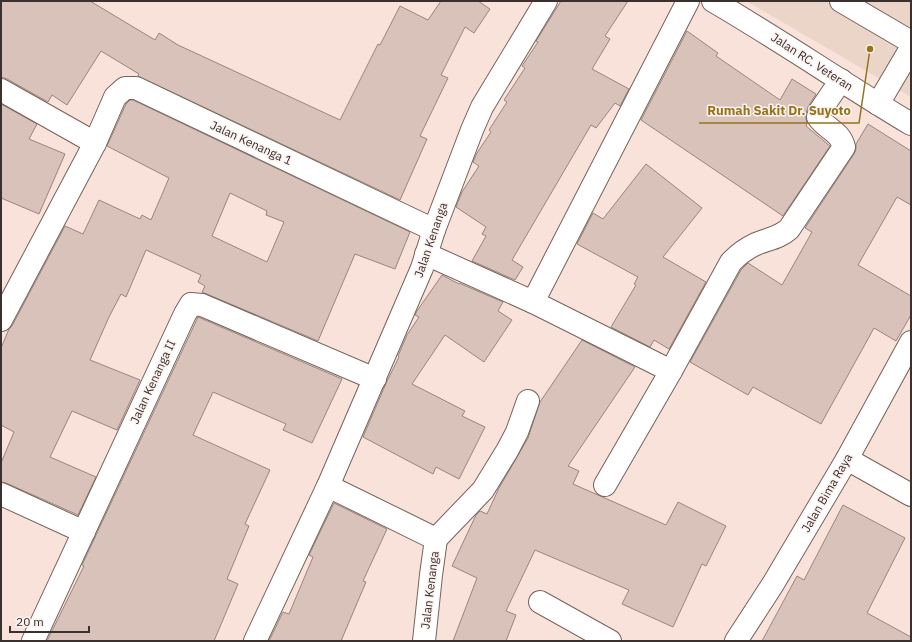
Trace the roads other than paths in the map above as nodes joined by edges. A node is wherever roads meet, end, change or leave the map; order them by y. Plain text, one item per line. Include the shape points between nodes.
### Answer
1 (546, 1) edge
2 (688, 1) edge
3 (713, 1) edge
4 (841, 1) edge
5 (911, 42) edge
6 (911, 48) edge
7 (840, 80) junction
8 (1, 90) edge
9 (878, 104) junction
10 (911, 124) edge
11 (95, 143) junction
12 (434, 230) junction
13 (426, 254) junction
14 (533, 302) junction
15 (1, 320) edge
16 (911, 342) edge
17 (672, 370) junction
18 (375, 379) junction
19 (528, 401) dead end
20 (848, 459) junction
21 (605, 485) dead end
22 (328, 486) junction
23 (1, 494) edge
24 (911, 495) edge
25 (84, 532) junction
26 (436, 539) junction
27 (540, 602) dead end
28 (33, 641) edge
29 (255, 641) edge
30 (424, 641) edge
31 (610, 641) edge
32 (736, 641) edge

1 - 12 street, Jalan Kenanga via 482,107
2 - 14 street
3 - 7 street, Jalan RC. Veteran
4 - 5 street
6 - 9 street
7 - 9 street, Jalan RC. Veteran
7 - 17 street via 818,117 842,139 844,147 789,229 780,236 754,244 731,262
8 - 11 street
9 - 10 street, Jalan RC. Veteran
11 - 12 street, Jalan Kenanga 1 via 116,97 123,89 136,88
11 - 15 street, Jalan Kenanga 1
12 - 13 street, Jalan Kenanga
13 - 14 street
13 - 18 street, Jalan Kenanga
14 - 17 street
16 - 20 street, Jalan Bima Raya
17 - 21 street
18 - 22 street, Jalan Kenanga
18 - 25 street, Jalan Kenanga II via 202,305 191,304
19 - 26 street via 517,432 483,490
20 - 24 street
20 - 32 street, Jalan Bima Raya
22 - 26 street, Jalan Kenanga
22 - 29 street, Jalan Kenanga
23 - 25 street
25 - 28 street, Jalan Kenanga II
26 - 30 street, Jalan Kenanga
27 - 31 street

